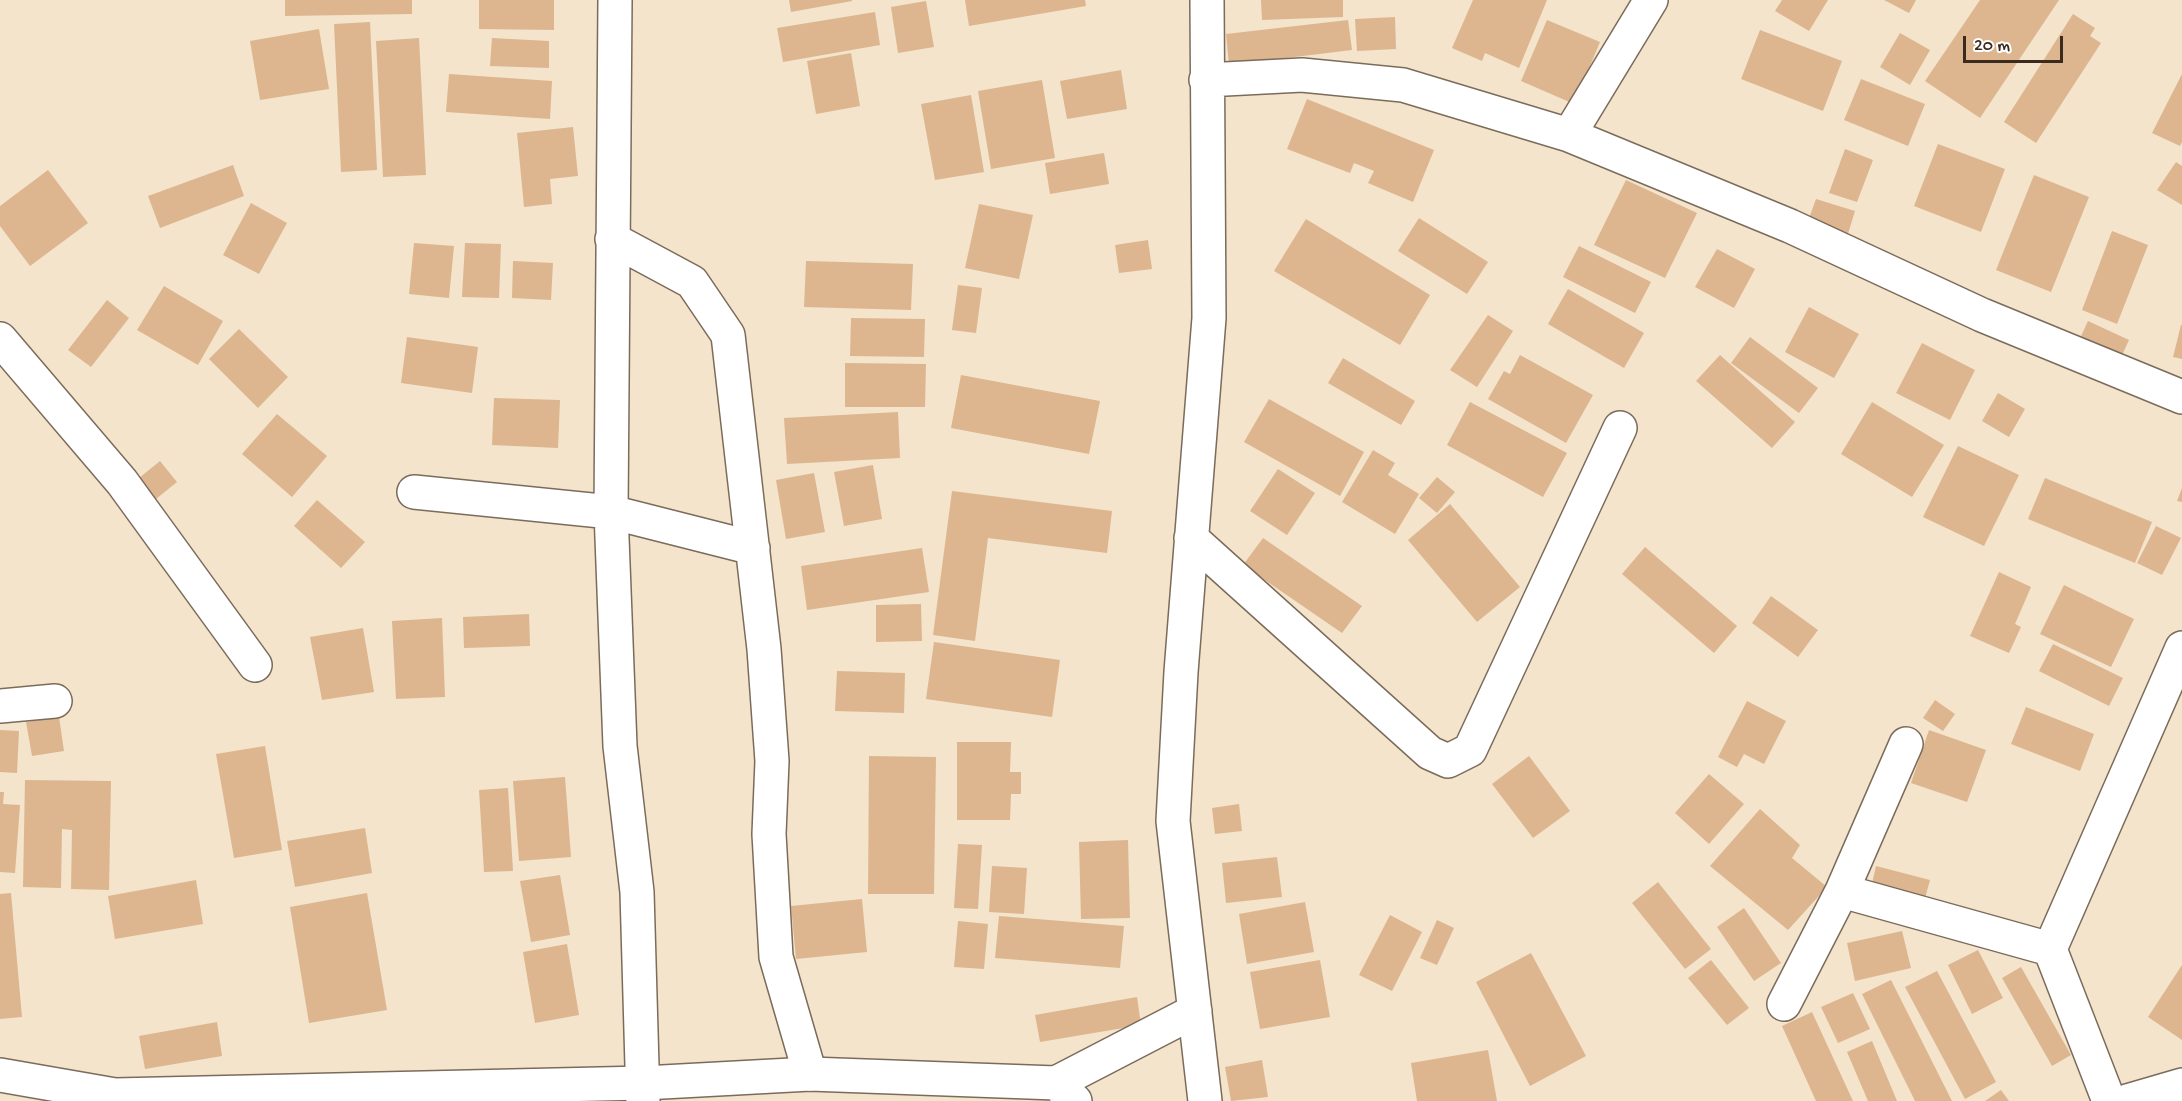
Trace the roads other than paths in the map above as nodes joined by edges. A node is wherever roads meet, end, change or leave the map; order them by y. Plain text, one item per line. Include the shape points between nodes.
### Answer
1 (615, 0) edge
2 (1207, 0) edge
3 (1651, 0) edge
4 (1206, 80) junction
5 (1569, 135) junction
6 (612, 239) junction
7 (0, 339) edge
8 (2182, 397) edge
9 (1620, 428) dead end
10 (414, 492) dead end
11 (611, 512) junction
12 (1191, 538) junction
13 (753, 548) junction
14 (2182, 648) edge
15 (255, 665) dead end
16 (55, 701) dead end
17 (0, 706) edge
18 (1906, 744) dead end
19 (1842, 891) junction
20 (2050, 949) junction
21 (1784, 1004) dead end
22 (1195, 1011) junction
23 (810, 1074) junction
24 (0, 1075) edge
25 (2182, 1085) edge
26 (644, 1092) edge
27 (1065, 1092) edge
28 (1205, 1101) edge
29 (2109, 1101) edge
30 (2127, 1101) edge

1 - 6 street
2 - 4 street
3 - 5 street
4 - 5 street via 1302,75 1403,85
4 - 12 street via 1209,318
5 - 8 street via 1790,226 1982,315
6 - 11 street
6 - 13 street via 692,282 728,335
7 - 15 street via 122,482
9 - 12 street via 1470,750 1448,761 1430,753
10 - 11 street
11 - 13 street
11 - 26 street via 620,746 637,892
12 - 22 street via 1173,820
13 - 23 street via 772,761 769,834 776,957
14 - 20 street
16 - 17 street
18 - 19 street
19 - 20 street
19 - 21 street
20 - 29 street
22 - 27 street
22 - 28 street
23 - 26 street
23 - 27 street
24 - 26 street via 115,1095
25 - 30 street

